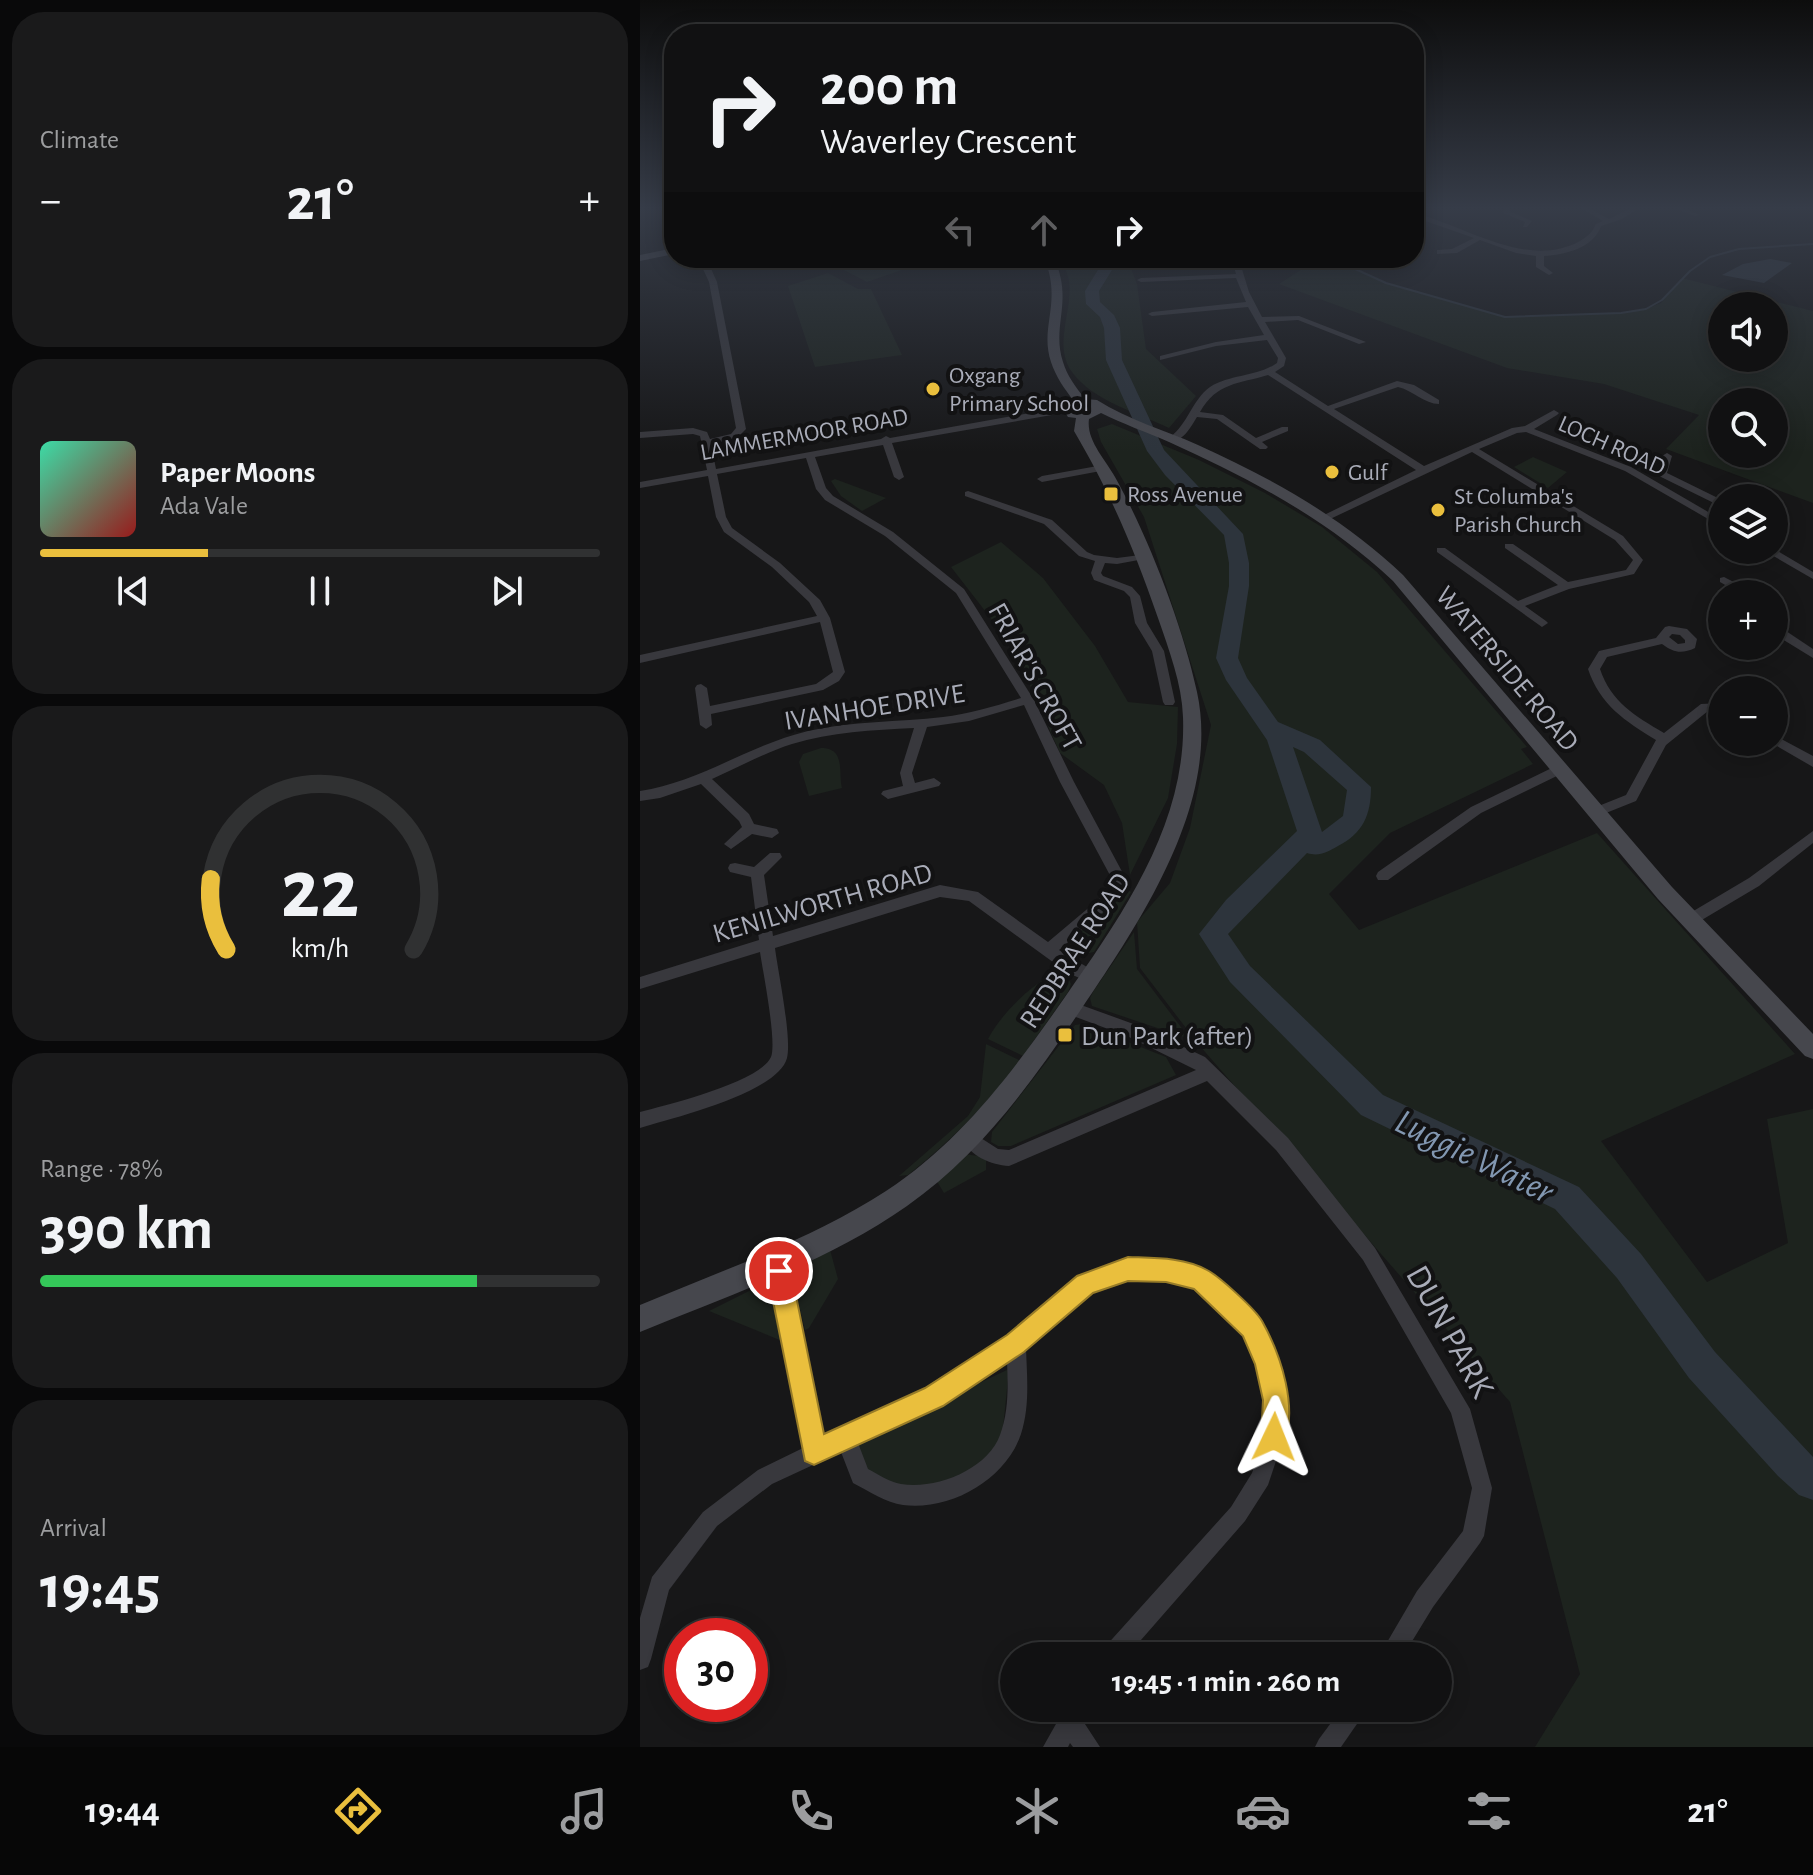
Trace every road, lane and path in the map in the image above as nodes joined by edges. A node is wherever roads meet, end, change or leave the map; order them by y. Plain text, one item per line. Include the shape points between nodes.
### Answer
1 (714, 290) edge
2 (1059, 290) edge
3 (1245, 290) edge
4 (1251, 304) junction
5 (1152, 314) dead end
6 (1258, 320) junction
7 (1269, 337) junction
8 (1362, 342) dead end
9 (1163, 358) dead end
10 (1269, 372) junction
11 (1436, 402) dead end
12 (1083, 409) junction
13 (1327, 409) junction
14 (1554, 413) dead end
15 (1196, 414) junction
16 (1285, 429) dead end
17 (1527, 429) junction
18 (640, 435) edge
19 (1166, 436) junction
20 (886, 439) junction
21 (707, 442) junction
22 (1473, 449) junction
23 (809, 454) junction
24 (1667, 456) dead end
25 (1103, 468) junction
26 (1423, 470) junction
27 (713, 471) junction
28 (899, 477) dead end
29 (1042, 479) dead end
30 (640, 485) edge
31 (968, 494) dead end
32 (1708, 497) edge
33 (1708, 516) edge
34 (1328, 517) junction
35 (1509, 546) dead end
36 (1441, 550) dead end
37 (1144, 556) junction
38 (1100, 561) junction
39 (1788, 562) edge
40 (1813, 576) edge
41 (1566, 586) junction
42 (1517, 605) junction
43 (824, 618) junction
44 (1542, 623) dead end
45 (1788, 638) edge
46 (1663, 640) dead end
47 (1813, 654) edge
48 (640, 655) edge
49 (701, 688) dead end
50 (1028, 700) junction
51 (1169, 702) dead end
52 (1708, 707) edge
53 (705, 711) junction
54 (922, 722) junction
55 (706, 725) dead end
56 (1665, 739) junction
57 (1788, 747) edge
58 (1813, 762) edge
59 (1560, 769) junction
60 (704, 779) junction
61 (934, 783) dead end
62 (910, 789) junction
63 (888, 794) dead end
64 (640, 796) edge
65 (1596, 812) junction
66 (749, 828) junction
67 (772, 833) dead end
68 (1813, 836) edge
69 (731, 844) dead end
70 (775, 857) dead end
71 (735, 868) dead end
72 (757, 873) junction
73 (1383, 876) dead end
74 (1690, 920) junction
75 (766, 944) junction
76 (1048, 951) junction
77 (1091, 977) junction
78 (640, 983) edge
79 (1070, 1008) junction
80 (1813, 1049) edge
81 (1209, 1072) junction
82 (640, 1120) edge
83 (970, 1139) junction
84 (777, 1260) junction
85 (640, 1319) edge
86 (1016, 1344) junction
87 (846, 1438) junction
88 (814, 1452) junction
89 (1124, 1642) edge
90 (1399, 1642) edge
91 (640, 1659) edge
92 (1070, 1722) edge
93 (1077, 1722) edge
94 (1346, 1722) edge
95 (1055, 1747) edge
96 (1088, 1747) edge
97 (1327, 1747) edge

1 - 21 street via 741,429 734,436
2 - 12 main road via 1053,357
3 - 4 street
4 - 5 street
4 - 6 street
6 - 7 street
6 - 8 street via 1299,318
7 - 9 street
7 - 10 street via 1282,361
10 - 13 street
10 - 15 street via 1215,389
11 - 13 street via 1397,384
12 - 19 main road, WATERSIDE ROAD via 1121,415
12 - 20 street, LAMMERMOOR ROAD
12 - 25 main road, REDBRAE ROAD via 1081,431
13 - 26 street
14 - 17 street
15 - 16 street via 1220,417 1259,444
15 - 19 street via 1186,431
17 - 22 street
17 - 33 street, LOCH ROAD via 1628,469
18 - 21 street via 699,431
19 - 34 main road, WATERSIDE ROAD via 1267,482
20 - 23 street, LAMMERMOOR ROAD
20 - 28 street
21 - 27 street
22 - 26 street
22 - 41 street via 1619,538 1638,560 1630,572
23 - 27 street, LAMMERMOOR ROAD
23 - 50 street, FRIAR'S CROFT via 829,498 889,534 960,591
24 - 32 street, LOCH ROAD via 1662,474
25 - 29 street
25 - 37 main road, REDBRAE ROAD
26 - 34 street
27 - 30 street, LAMMERMOOR ROAD
27 - 43 street via 728,530 799,584
31 - 38 street via 1048,522 1083,554
34 - 59 main road, WATERSIDE ROAD via 1398,578
35 - 41 street
36 - 42 street
37 - 38 street
37 - 77 main road, REDBRAE ROAD via 1181,661 1192,708 1191,751 1167,847 1139,904
38 - 51 street via 1098,578 1135,596 1141,623 1158,651
39 - 40 street
41 - 42 street
42 - 44 street
43 - 48 street
43 - 53 street via 838,666 835,678 819,687
45 - 47 street
46 - 56 street via 1603,654 1594,669 1599,689 1624,715
49 - 53 street
50 - 54 street, IVANHOE DRIVE
50 - 76 street, FRIAR'S CROFT via 1120,883 1118,891
52 - 56 street
53 - 55 street
54 - 60 street, IVANHOE DRIVE via 797,739
54 - 62 street via 906,773
56 - 65 street via 1631,798
57 - 58 street
59 - 65 main road, WATERSIDE ROAD
59 - 73 street via 1476,810
60 - 64 street, IVANHOE DRIVE
60 - 66 street
61 - 62 street
62 - 63 street
65 - 74 main road, WATERSIDE ROAD
66 - 67 street
66 - 69 street
68 - 74 street via 1754,882
70 - 72 street
71 - 72 street
72 - 75 street
74 - 80 main road, WATERSIDE ROAD
75 - 76 street, KENILWORTH ROAD via 940,891 973,896
75 - 78 street, KENILWORTH ROAD
75 - 82 street via 780,1040 778,1061 750,1084
76 - 77 street, KENILWORTH ROAD
77 - 79 main road, REDBRAE ROAD
79 - 81 street, DUN PARK via 1133,1031 1199,1062
79 - 83 main road, REDBRAE ROAD via 1006,1101
81 - 83 street via 1009,1158 995,1157
81 - 90 street, DUN PARK via 1282,1144 1369,1254 1460,1409 1482,1488 1473,1536
83 - 84 main road, REDBRAE ROAD via 897,1198
84 - 85 main road, REDBRAE ROAD
84 - 88 street
86 - 87 street via 934,1397
86 - 87 street via 1018,1401 1006,1446 998,1460 973,1477 936,1493 902,1495 860,1476
86 - 89 street via 1086,1284 1128,1269 1166,1270 1201,1279 1229,1303 1252,1327 1267,1364 1276,1400 1274,1437 1261,1478 1238,1514
87 - 88 street
88 - 91 street via 765,1477 710,1519 660,1585
92 - 95 street
93 - 96 street
94 - 97 street

